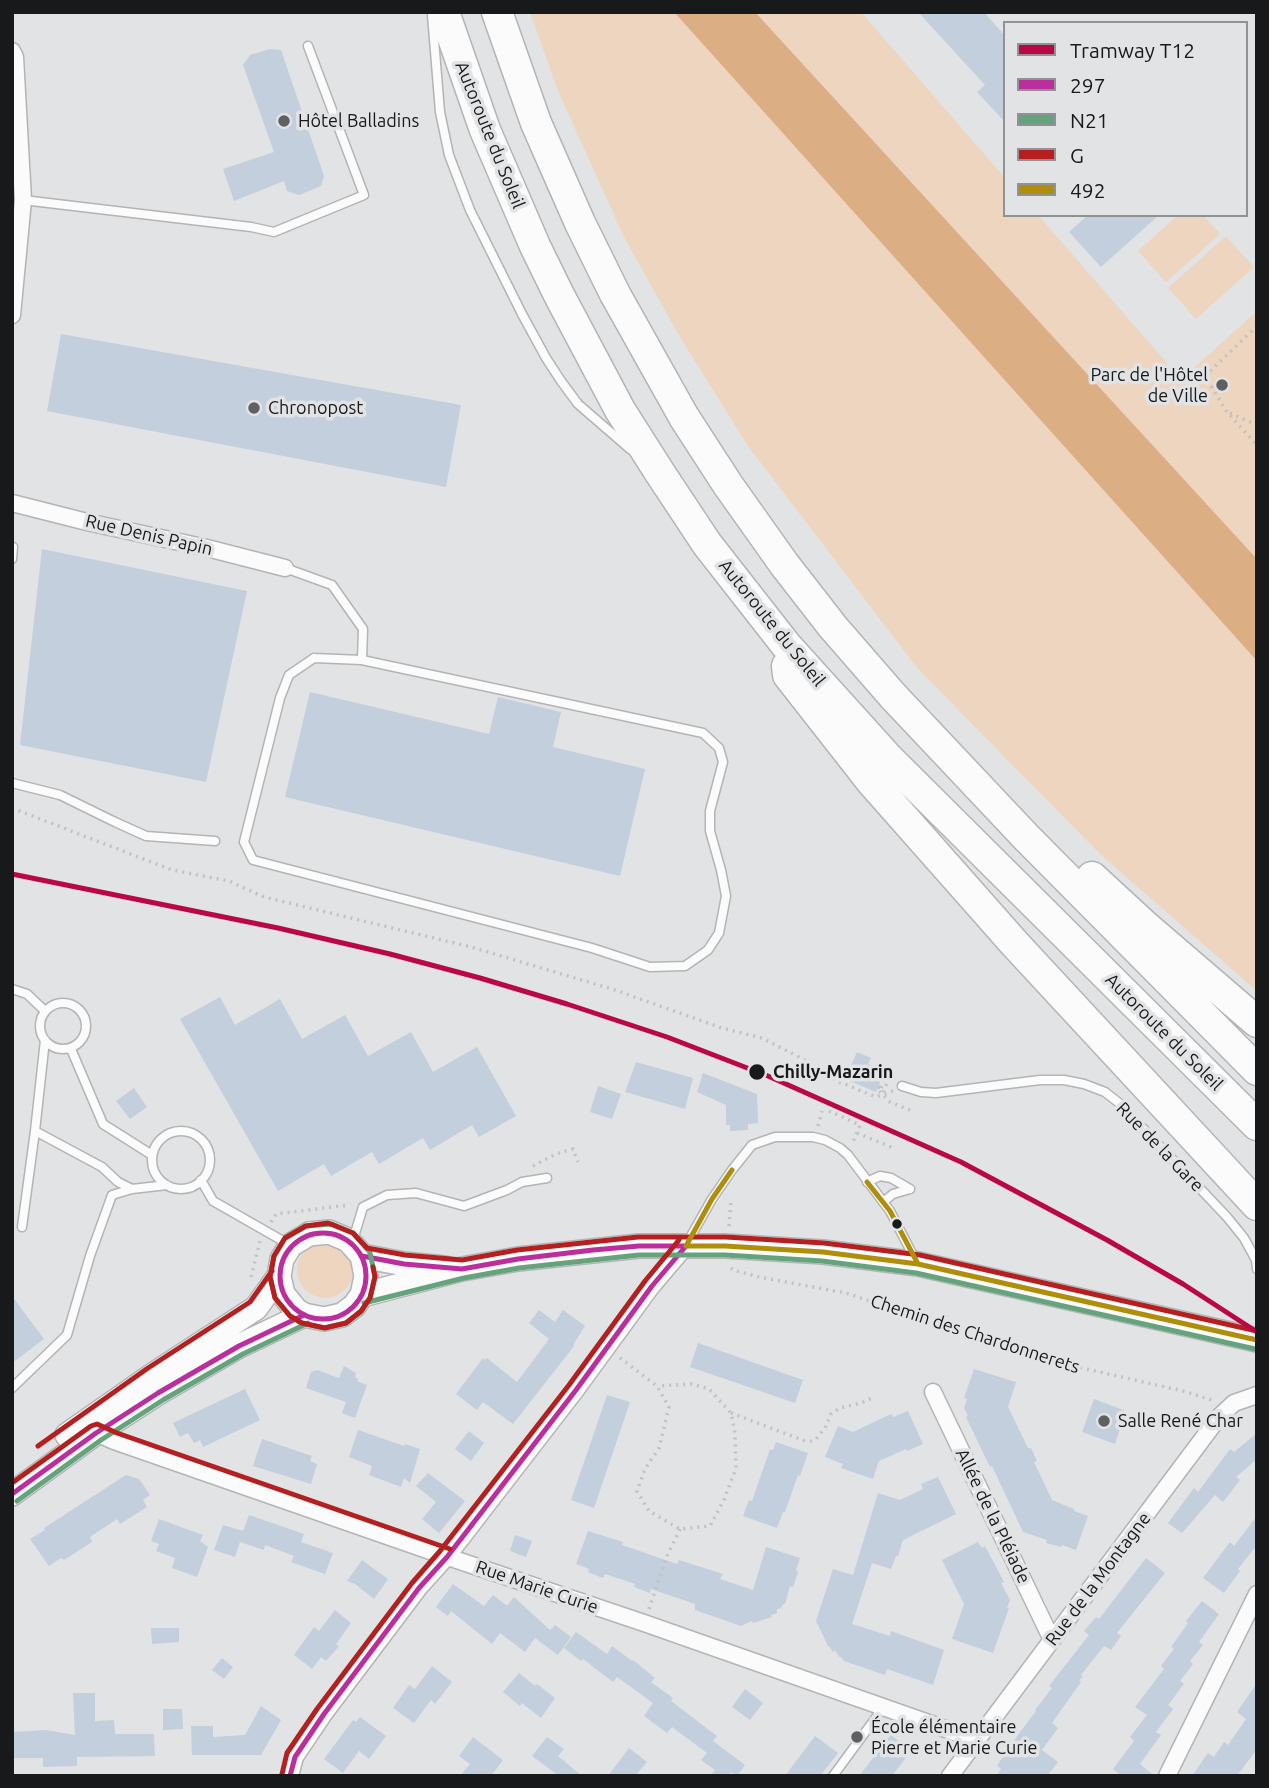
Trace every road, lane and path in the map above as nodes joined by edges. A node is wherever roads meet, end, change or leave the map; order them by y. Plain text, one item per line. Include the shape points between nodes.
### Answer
1 (432, 12) edge
2 (444, 12) edge
3 (497, 12) edge
4 (308, 46) dead end
5 (12, 51) edge
6 (23, 200) junction
7 (12, 315) edge
8 (1257, 326) edge
9 (1227, 412) junction
10 (1257, 425) edge
11 (1257, 445) edge
12 (660, 473) junction
13 (12, 503) edge
14 (13, 548) edge
15 (12, 559) edge
16 (285, 568) joint
17 (786, 645) junction
18 (362, 660) junction
19 (12, 783) edge
20 (12, 808) edge
21 (1026, 837) junction
22 (215, 841) dead end
23 (12, 989) edge
24 (45, 1011) junction
25 (1257, 1022) edge
26 (45, 1040) junction
27 (71, 1049) junction
28 (1257, 1070) edge
29 (902, 1086) dead end
30 (885, 1095) junction
31 (822, 1111) dead end
32 (829, 1111) dead end
33 (912, 1111) dead end
34 (1257, 1125) edge
35 (818, 1126) dead end
36 (35, 1131) junction
37 (857, 1133) junction
38 (852, 1144) dead end
39 (896, 1149) dead end
40 (152, 1154) junction
41 (547, 1178) dead end
42 (201, 1180) junction
43 (867, 1182) junction
44 (167, 1185) junction
45 (132, 1189) junction
46 (731, 1200) dead end
47 (883, 1202) junction
48 (1257, 1205) edge
49 (22, 1227) dead end
50 (728, 1232) dead end
51 (291, 1245) junction
52 (686, 1246) junction
53 (357, 1250) junction
54 (918, 1264) junction
55 (462, 1269) junction
56 (1257, 1269) edge
57 (733, 1270) dead end
58 (279, 1276) junction
59 (362, 1296) junction
60 (304, 1315) junction
61 (1257, 1340) edge
62 (607, 1349) junction
63 (13, 1385) edge
64 (657, 1386) junction
65 (933, 1392) dead end
66 (1257, 1395) edge
67 (874, 1397) dead end
68 (1217, 1402) dead end
69 (731, 1413) junction
70 (96, 1433) junction
71 (12, 1476) edge
72 (12, 1494) edge
73 (680, 1529) junction
74 (447, 1557) junction
75 (1257, 1594) edge
76 (644, 1623) junction
77 (1052, 1640) junction
78 (882, 1707) junction
79 (977, 1740) junction
80 (290, 1776) edge
81 (834, 1776) edge
82 (950, 1776) edge
83 (1167, 1776) edge

1 - 12 lane via 440,112 449,155 470,210 546,359 578,404
2 - 12 highway, Autoroute du Soleil via 485,130 535,246 593,361
3 - 21 highway via 536,123 580,223 684,417 784,564 833,627
4 - 6 lane via 365,195 274,232
5 - 6 street
6 - 7 street
8 - 9 path via 1205,376
9 - 10 path
9 - 11 path
12 - 17 highway, Autoroute du Soleil via 707,544
13 - 16 street, Rue Denis Papin
14 - 15 lane
16 - 18 lane via 332,585 363,629
17 - 34 highway, Autoroute du Soleil via 890,760
17 - 48 highway via 788,675 871,781
18 - 18 lane via 314,658 289,675 244,842 253,860 650,967 685,967 708,950 719,933 726,896 710,831 710,811 723,762 719,748 703,733
19 - 22 lane via 60,794 146,835
20 - 30 path via 172,870 229,881 264,897 484,951 750,1034 837,1081 876,1097
21 - 25 highway via 1057,845
21 - 28 highway
23 - 24 lane via 27,994
24 - 26 lane via 40,1022
24 - 27 lane via 61,1003 81,1012 86,1033
26 - 27 lane via 55,1048
26 - 36 lane
27 - 40 lane via 103,1124
29 - 56 lane, Rue de la Gare via 936,1093 1063,1080 1105,1092 1227,1217 1244,1238
30 - 30 path via 890,1076 886,1074 879,1091
30 - 33 path
31 - 35 path
32 - 37 path via 860,1125
36 - 45 lane
36 - 49 lane
37 - 38 path
37 - 39 path
40 - 42 lane via 168,1134 194,1134 209,1156
40 - 44 lane via 155,1172
41 - 53 lane via 522,1182 464,1206 416,1193 387,1195 363,1207
42 - 44 lane via 184,1188
42 - 51 lane via 214,1201
43 - 47 lane
43 - 47 lane via 880,1176 910,1189
43 - 52 lane via 848,1155 825,1140 775,1137 752,1145 712,1199
44 - 45 lane
45 - 63 lane via 112,1195 67,1335
46 - 50 path
47 - 54 lane
51 - 53 main road via 309,1234 329,1233 348,1240
51 - 58 main road
52 - 54 main road via 822,1252
52 - 55 main road via 593,1250
52 - 62 street
53 - 55 main road via 404,1264
53 - 59 main road via 366,1276
54 - 61 main road
55 - 59 main road
57 - 68 path, Chemin des Chardonnerets via 846,1293 1069,1365
58 - 60 main road via 283,1294
58 - 71 main road via 256,1308 123,1395
59 - 60 main road via 342,1315 324,1319
60 - 70 main road via 239,1346
62 - 64 path
62 - 74 street
64 - 69 path via 692,1384 709,1389
64 - 73 path via 669,1408 659,1448 638,1491 649,1511
65 - 77 street, Allée de la Pléiade
66 - 77 street, Rue de la Montagne via 1234,1403 1219,1418
67 - 69 path via 831,1414 825,1428 811,1441
69 - 73 path via 736,1468 724,1500 710,1526
70 - 72 main road
70 - 74 street, Rue Marie Curie
73 - 76 path
74 - 76 street, Rue Marie Curie
74 - 80 street via 324,1714 295,1757
75 - 83 street
76 - 78 street, Rue Marie Curie
77 - 79 street, Rue de la Montagne
78 - 79 street, Rue Marie Curie
78 - 81 lane
79 - 82 street, Rue de la Montagne

